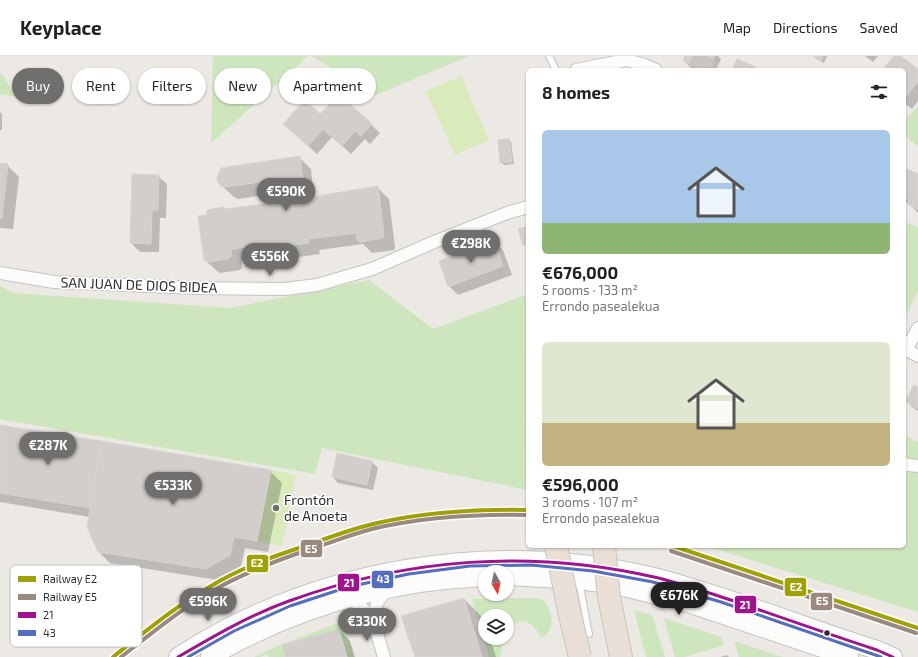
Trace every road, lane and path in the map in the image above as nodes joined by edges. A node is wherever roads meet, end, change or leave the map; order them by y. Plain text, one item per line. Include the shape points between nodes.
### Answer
1 (549, 56) edge
2 (644, 60) edge
3 (555, 68) edge
4 (586, 68) edge
5 (654, 68) edge
6 (526, 208) edge
7 (0, 273) edge
8 (918, 328) edge
9 (906, 348) edge
10 (906, 350) edge
11 (918, 356) edge
12 (906, 464) edge
13 (918, 466) edge
14 (556, 548) edge
15 (604, 548) edge
16 (514, 576) edge
17 (478, 578) edge
18 (579, 580) junction
19 (386, 589) junction
20 (348, 598) junction
21 (372, 620) junction
22 (589, 634) dead end
23 (178, 657) edge
24 (210, 657) edge
25 (384, 657) edge
26 (580, 657) edge
27 (621, 657) edge
28 (849, 657) edge
29 (893, 657) edge

1 - 3 lane
2 - 4 street via 626,60
2 - 5 street
6 - 7 street, SAN JUAN DE DIOS BIDEA via 434,242 372,269 317,285 285,289 54,282
8 - 9 street
10 - 11 street
12 - 13 street
14 - 26 highway, bridge
15 - 27 highway, bridge via 608,597
16 - 18 main road
17 - 19 main road via 433,581
18 - 22 lane
18 - 28 main road via 616,585 685,602
19 - 20 main road
19 - 21 street via 377,603
20 - 21 street via 362,608
20 - 24 main road via 282,622 230,645
21 - 25 street
23 - 29 main road via 255,616 323,589 431,565 505,560 580,564 616,569 689,586

